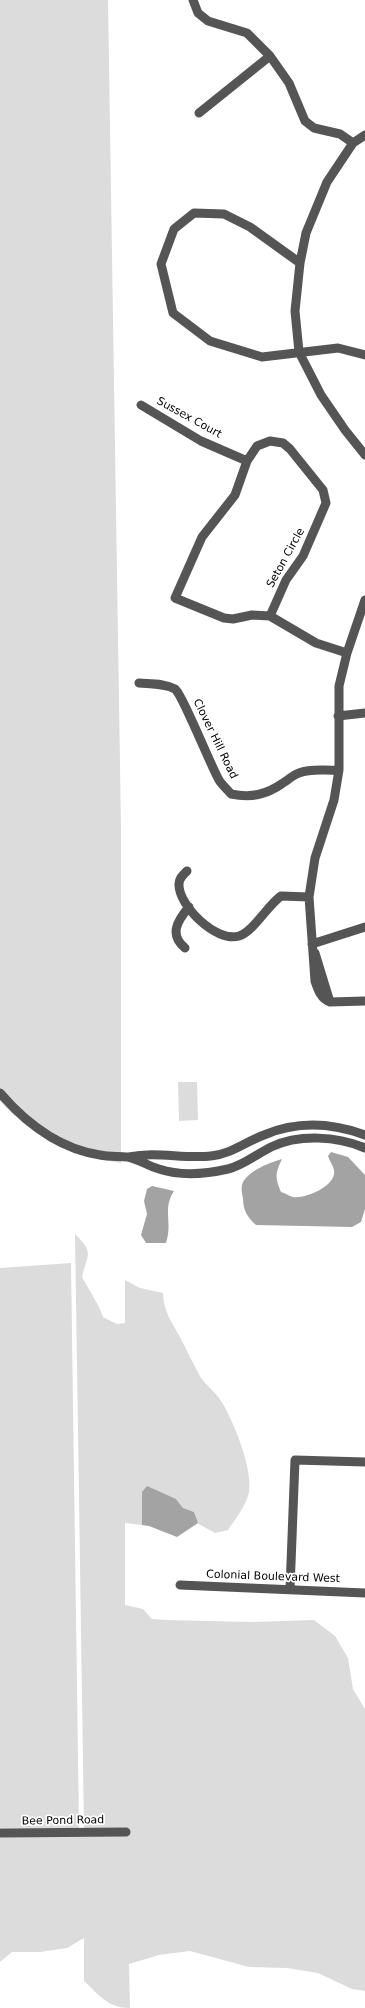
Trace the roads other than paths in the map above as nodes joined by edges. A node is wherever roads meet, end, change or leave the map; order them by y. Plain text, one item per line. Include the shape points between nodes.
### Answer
1 (193, 0) edge
2 (270, 56) junction
3 (199, 113) dead end
4 (365, 136) edge
5 (353, 143) junction
6 (300, 263) junction
7 (299, 352) junction
8 (365, 354) edge
9 (141, 405) dead end
10 (365, 455) edge
11 (248, 461) junction
12 (365, 600) edge
13 (270, 616) junction
14 (347, 653) junction
15 (139, 683) dead end
16 (365, 713) edge
17 (338, 716) junction
18 (339, 770) junction
19 (187, 871) dead end
20 (309, 897) junction
21 (189, 908) junction
22 (365, 927) edge
23 (312, 944) junction
24 (186, 948) dead end
25 (365, 1001) edge
26 (0, 1092) edge
27 (365, 1135) edge
28 (365, 1148) edge
29 (171, 1154) junction
30 (198, 1156) junction
31 (129, 1157) junction
32 (169, 1171) junction
33 (197, 1173) junction
34 (365, 1462) edge
35 (180, 1585) dead end
36 (290, 1589) junction
37 (365, 1592) edge
38 (126, 1832) dead end
39 (0, 1833) edge

1 - 2 street via 198,13 208,21 247,33
2 - 3 street
2 - 5 street via 289,83 305,121 314,128 340,134
4 - 5 street
5 - 6 street via 327,182 306,233
6 - 7 street via 295,311
6 - 7 street via 250,228 224,214 194,213 174,229 161,264 173,313 210,342 262,357
7 - 8 street via 338,348
7 - 10 street via 321,395
9 - 11 street, Sussex Court via 200,441
11 - 13 street, Seton Circle via 257,446 270,441 283,443 318,485 326,503 303,556 286,580
11 - 13 street, Seton Circle via 235,495 202,537 176,598 224,618
12 - 14 street
13 - 14 street via 316,643
14 - 17 street via 339,686
15 - 18 street, Clover Hill Road via 164,685 180,695 220,781 231,794 263,795 298,773 310,770
16 - 17 street
17 - 18 street
18 - 20 street via 334,800 315,858
19 - 21 street via 181,877 179,886
20 - 21 street via 281,896 248,930 230,937 219,934 204,924
20 - 23 street
21 - 24 street via 178,922 175,931 178,942
22 - 23 street
23 - 25 street via 321,966 328,1001
26 - 31 street via 29,1123 57,1141 100,1155
27 - 30 street via 330,1126 305,1125 263,1135 230,1153
28 - 33 street via 343,1141 320,1138 297,1140 272,1146 230,1169
29 - 30 street
29 - 31 street via 142,1154
29 - 32 street
30 - 33 street
31 - 32 street via 159,1170
32 - 33 street
34 - 36 street via 295,1460
35 - 36 street, Colonial Boulevard West
36 - 37 street, Colonial Boulevard West
38 - 39 street, Bee Pond Road

